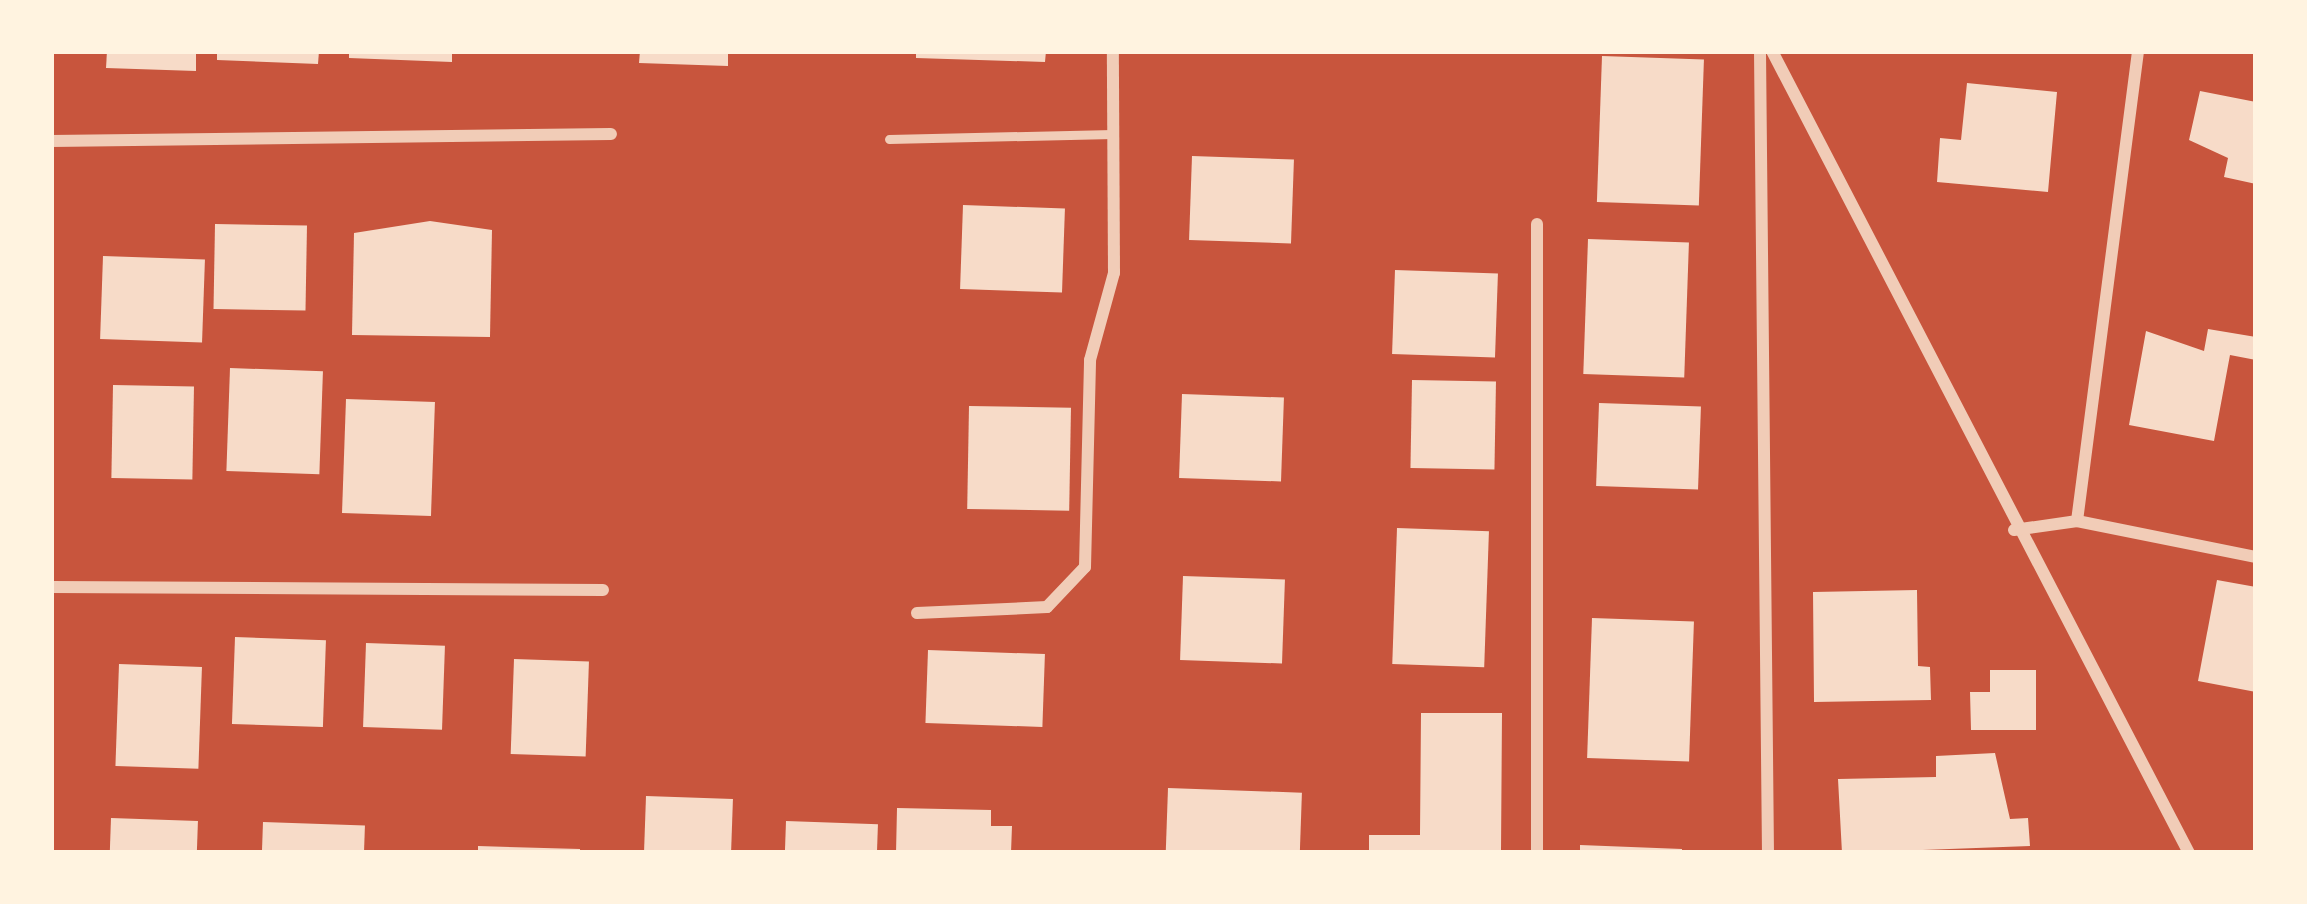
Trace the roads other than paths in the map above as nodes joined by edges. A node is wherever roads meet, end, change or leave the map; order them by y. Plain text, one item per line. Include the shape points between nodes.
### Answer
1 (1112, 51) edge
2 (1760, 51) edge
3 (1772, 51) edge
4 (2138, 51) edge
5 (611, 134) dead end
6 (1113, 134) junction
7 (889, 139) dead end
8 (51, 141) edge
9 (1537, 224) dead end
10 (2077, 521) junction
11 (2014, 530) junction
12 (2256, 556) edge
13 (51, 587) edge
14 (603, 590) dead end
15 (917, 613) dead end
16 (1537, 853) edge
17 (1768, 853) edge
18 (2189, 853) edge

1 - 6 street
2 - 17 street
3 - 11 street
4 - 10 street
5 - 8 street
6 - 7 lane
6 - 15 street via 1114,273 1090,360 1085,567 1047,607
9 - 16 street
10 - 11 street
10 - 12 street
11 - 18 street
13 - 14 street

